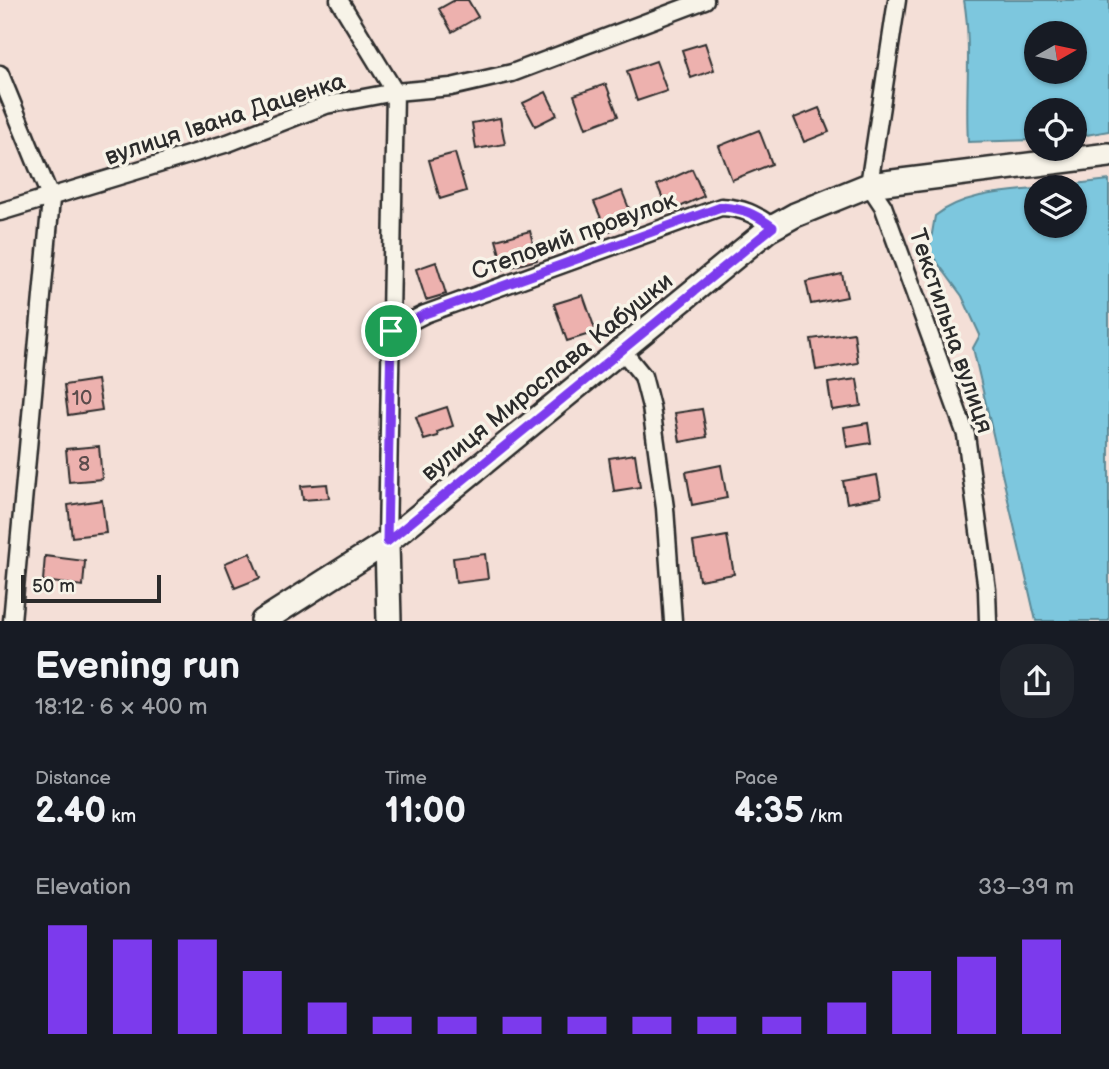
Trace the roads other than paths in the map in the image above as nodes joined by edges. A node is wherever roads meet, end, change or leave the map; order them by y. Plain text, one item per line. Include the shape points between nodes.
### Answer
1 (340, 0) edge
2 (705, 0) edge
3 (897, 0) edge
4 (0, 74) edge
5 (395, 92) junction
6 (1109, 155) edge
7 (869, 185) junction
8 (51, 199) junction
9 (0, 212) edge
10 (773, 227) junction
11 (391, 331) junction
12 (621, 349) junction
13 (387, 542) junction
14 (12, 621) edge
15 (263, 621) edge
16 (388, 621) edge
17 (673, 621) edge
18 (988, 621) edge

1 - 5 street
2 - 5 street, вулиця Івана Даценка via 512,73 451,87
3 - 7 street
4 - 8 street
5 - 8 street, вулиця Івана Даценка via 326,105 229,143
5 - 11 street
6 - 7 street, вулиця Мирослава Кабушки
7 - 10 street, вулиця Мирослава Кабушки
7 - 18 street, Текстильна вулиця via 883,206 966,435
8 - 9 street, вулиця Івана Даценка
8 - 14 street
10 - 11 street, Степовий провулок via 753,213 721,207 425,314
10 - 12 street, вулиця Мирослава Кабушки
11 - 13 street
12 - 13 street, вулиця Мирослава Кабушки
12 - 17 street via 643,376 651,407 665,508
13 - 15 street, вулиця Мирослава Кабушки
13 - 16 street

